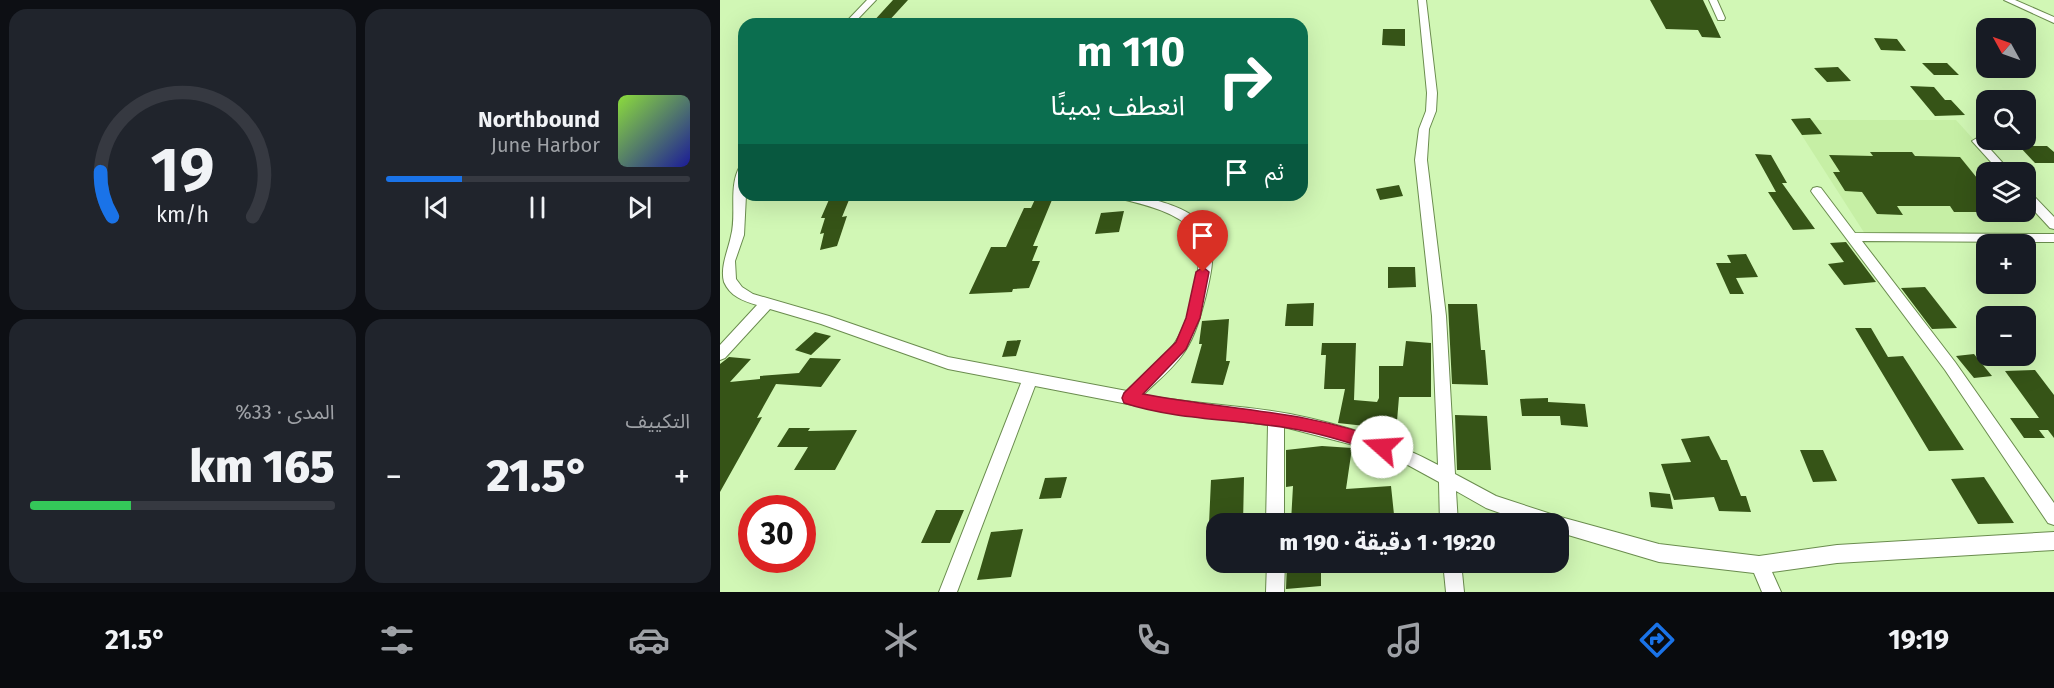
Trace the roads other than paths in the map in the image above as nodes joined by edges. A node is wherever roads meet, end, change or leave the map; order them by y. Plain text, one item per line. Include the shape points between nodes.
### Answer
1 (872, 0) edge
2 (1422, 0) edge
3 (1713, 0) edge
4 (2008, 0) edge
5 (854, 18) edge
6 (1721, 18) dead end
7 (2054, 20) edge
8 (1985, 150) edge
9 (1997, 162) edge
10 (1817, 191) dead end
11 (740, 201) edge
12 (1144, 201) edge
13 (2036, 206) edge
14 (2054, 225) edge
15 (1853, 237) junction
16 (2048, 238) edge
17 (2054, 250) edge
18 (766, 304) junction
19 (720, 354) edge
20 (1031, 378) junction
21 (1130, 398) junction
22 (1276, 419) junction
23 (1448, 479) junction
24 (1275, 513) edge
25 (1449, 513) edge
26 (1524, 513) edge
27 (2054, 517) edge
28 (1569, 527) edge
29 (2054, 541) edge
30 (1759, 565) junction
31 (1276, 573) edge
32 (1453, 573) edge
33 (948, 592) edge
34 (1275, 592) edge
35 (1455, 592) edge
36 (1772, 592) edge

1 - 5 street
2 - 23 street via 1432,93 1421,160 1439,316
3 - 6 street
4 - 7 street
8 - 9 street
10 - 15 street
11 - 18 street via 729,280 737,291
12 - 21 street via 1194,223 1204,232 1208,248 1193,318 1181,345
13 - 14 street
15 - 16 street
15 - 27 street via 1950,366
16 - 17 street
18 - 19 street
18 - 20 street via 948,363
20 - 21 street
20 - 33 street
21 - 22 street
22 - 23 street via 1366,441 1412,459
22 - 24 street
23 - 25 street
23 - 26 street via 1492,502
28 - 30 street via 1659,553
29 - 30 street via 1837,554
30 - 36 street
31 - 34 street
32 - 35 street

